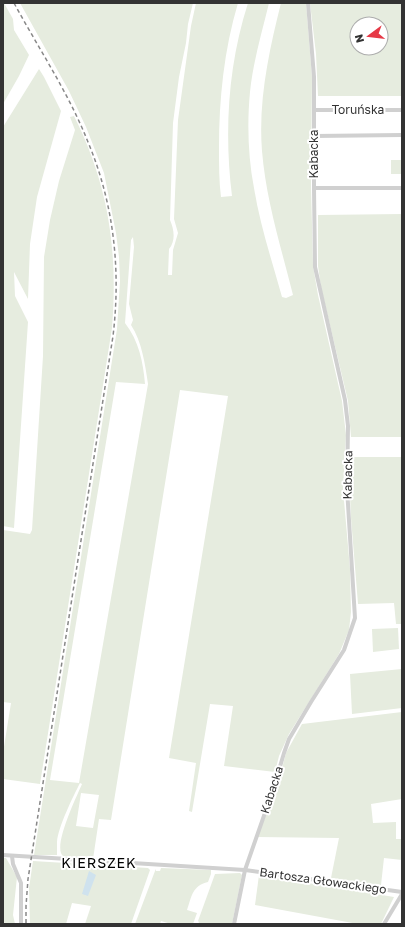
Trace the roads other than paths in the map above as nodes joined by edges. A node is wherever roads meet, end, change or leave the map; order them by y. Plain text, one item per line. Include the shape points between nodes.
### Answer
1 (308, 3) edge
2 (314, 110) junction
3 (402, 110) edge
4 (402, 135) edge
5 (314, 136) junction
6 (314, 188) junction
7 (402, 188) edge
8 (3, 855) edge
9 (12, 856) junction
10 (245, 870) junction
11 (402, 893) edge
12 (21, 924) edge
13 (234, 924) edge
14 (384, 924) edge

1 - 2 street, Kabacka
2 - 3 street, Toruńska
2 - 5 street, Kabacka
4 - 5 street
5 - 6 street, Kabacka
6 - 7 street
6 - 10 street, Kabacka via 315,267 345,400 348,426 347,488 355,618 344,650 289,739
8 - 9 street, Bartosza Głowackiego
9 - 10 street, Bartosza Głowackiego
9 - 12 street via 21,883
10 - 11 street, Bartosza Głowackiego
10 - 13 street, Kabacka
11 - 14 street

